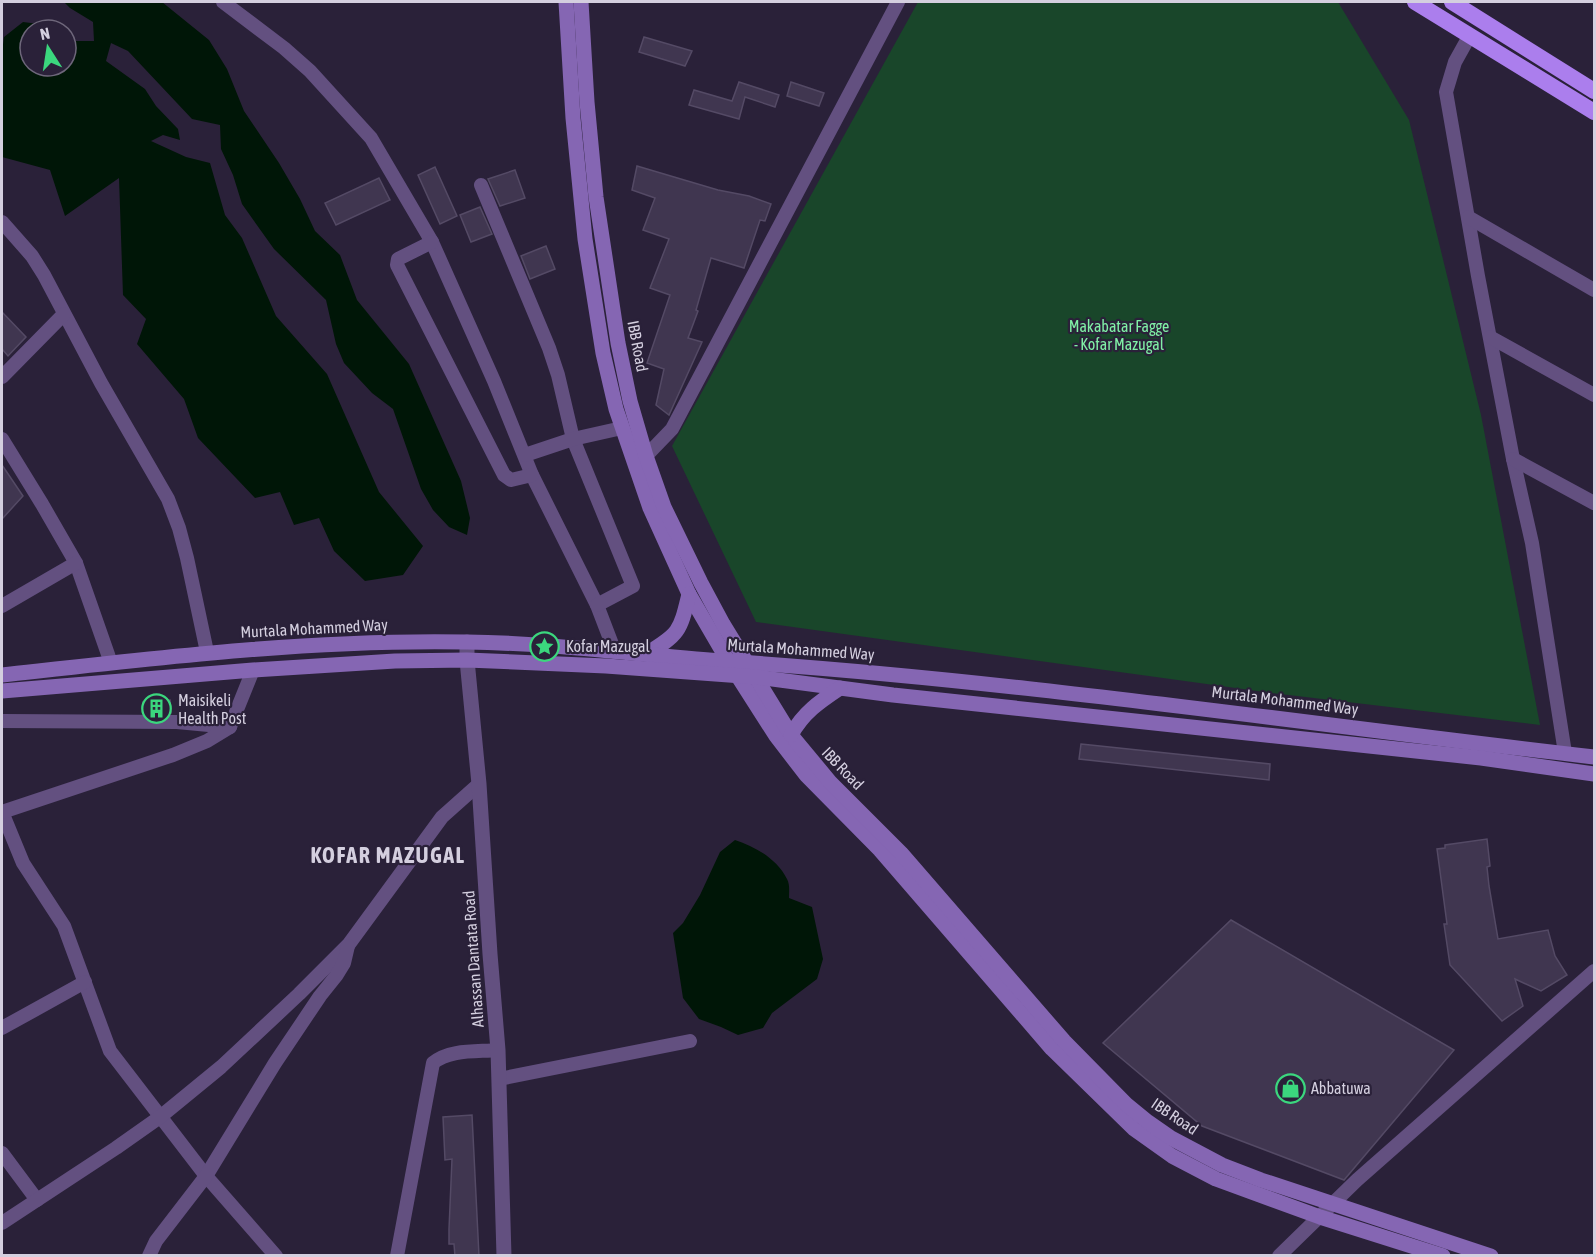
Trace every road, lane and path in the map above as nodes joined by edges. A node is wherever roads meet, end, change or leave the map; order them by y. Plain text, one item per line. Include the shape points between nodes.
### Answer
1 (223, 2) edge
2 (566, 2) edge
3 (581, 2) edge
4 (898, 2) edge
5 (1415, 2) edge
6 (1452, 2) edge
7 (1470, 35) junction
8 (1594, 91) edge
9 (1594, 112) edge
10 (481, 185) dead end
11 (1468, 217) junction
12 (2, 222) edge
13 (432, 242) junction
14 (1594, 290) edge
15 (64, 314) junction
16 (1490, 337) junction
17 (2, 377) edge
18 (1594, 395) edge
19 (622, 429) junction
20 (2, 439) edge
21 (573, 439) junction
22 (525, 455) junction
23 (646, 456) junction
24 (1513, 459) junction
25 (532, 475) junction
26 (1594, 503) edge
27 (76, 563) junction
28 (689, 594) junction
29 (597, 605) junction
30 (2, 606) edge
31 (467, 642) junction
32 (207, 652) junction
33 (615, 652) junction
34 (646, 654) junction
35 (467, 660) junction
36 (728, 661) junction
37 (747, 661) junction
38 (111, 663) junction
39 (253, 669) junction
40 (2, 675) edge
41 (738, 676) junction
42 (756, 677) junction
43 (840, 688) junction
44 (2, 691) edge
45 (1305, 720) junction
46 (2, 721) edge
47 (230, 727) junction
48 (791, 735) junction
49 (1303, 740) junction
50 (1565, 753) junction
51 (1594, 756) edge
52 (1594, 774) edge
53 (479, 784) junction
54 (2, 812) edge
55 (349, 944) junction
56 (1594, 971) edge
57 (85, 982) junction
58 (2, 1028) edge
59 (690, 1041) dead end
60 (498, 1050) junction
61 (499, 1079) junction
62 (160, 1117) junction
63 (2, 1153) edge
64 (206, 1176) junction
65 (37, 1200) junction
66 (1332, 1203) junction
67 (1320, 1217) junction
68 (2, 1223) edge
69 (149, 1256) edge
70 (276, 1256) edge
71 (397, 1256) edge
72 (504, 1256) edge
73 (1279, 1256) edge
74 (1443, 1256) edge
75 (1491, 1256) edge

1 - 13 street via 310,71 370,138
2 - 19 main road, IBB Road via 585,239 603,353
3 - 23 main road, IBB Road via 596,197 618,344
4 - 23 street via 672,429
5 - 7 highway
6 - 8 highway
7 - 9 highway
7 - 11 street via 1455,62 1446,92
10 - 21 street via 549,348
11 - 14 street
11 - 16 street
12 - 15 street via 32,256
13 - 22 street
13 - 25 street via 398,260 397,265 504,475 511,480
15 - 17 street
15 - 32 street via 168,499 188,558
16 - 18 street
16 - 24 street
19 - 21 street
19 - 28 main road, IBB Road via 650,508
20 - 27 street
21 - 22 street
21 - 29 street via 633,586
22 - 25 street
23 - 37 main road, IBB Road via 683,547
24 - 26 street
24 - 50 street via 1532,543
25 - 29 street
27 - 30 street
27 - 38 street
28 - 34 main road via 676,634
28 - 36 main road, IBB Road
29 - 33 street
31 - 32 main road, Murtala Mohammed Way
31 - 33 main road, Murtala Mohammed Way
31 - 35 street, Alhassan Dantata Road
32 - 38 main road, Murtala Mohammed Way
33 - 34 main road, Murtala Mohammed Way
34 - 36 main road, Murtala Mohammed Way
35 - 39 main road, Murtala Mohammed Way
35 - 41 main road, Murtala Mohammed Way
35 - 53 street, Alhassan Dantata Road
36 - 37 main road, Murtala Mohammed Way
36 - 41 main road, IBB Road
37 - 42 main road, IBB Road
37 - 45 main road, Murtala Mohammed Way
38 - 40 main road, Murtala Mohammed Way
39 - 44 main road, Murtala Mohammed Way
39 - 47 street
41 - 42 main road, Murtala Mohammed Way
41 - 67 main road, IBB Road via 806,775 887,859 1052,1049 1118,1114 1193,1168
42 - 43 main road, Murtala Mohammed Way
42 - 48 main road, IBB Road
43 - 48 main road via 815,704
43 - 49 main road, Murtala Mohammed Way
45 - 49 main road
45 - 50 main road, Murtala Mohammed Way
46 - 47 street via 177,722
47 - 54 street via 173,755
48 - 66 main road, IBB Road via 830,782 901,853 1064,1041 1126,1104 1171,1138 1222,1165
49 - 52 main road, Murtala Mohammed Way
50 - 51 main road, Murtala Mohammed Way
53 - 55 street via 442,816
53 - 60 street, Alhassan Dantata Road
54 - 57 street via 23,863 64,926
55 - 62 street via 221,1066
55 - 64 street via 344,963 275,1063
56 - 66 street
57 - 58 street
57 - 62 street via 110,1051
59 - 61 street
60 - 61 street, Alhassan Dantata Road
60 - 71 street via 453,1054 433,1063
61 - 72 street, Alhassan Dantata Road
62 - 64 street
62 - 65 street
63 - 65 street
64 - 69 street via 156,1241
64 - 70 street
65 - 68 street
66 - 67 street
66 - 75 main road, IBB Road
67 - 73 street
67 - 74 main road, IBB Road

